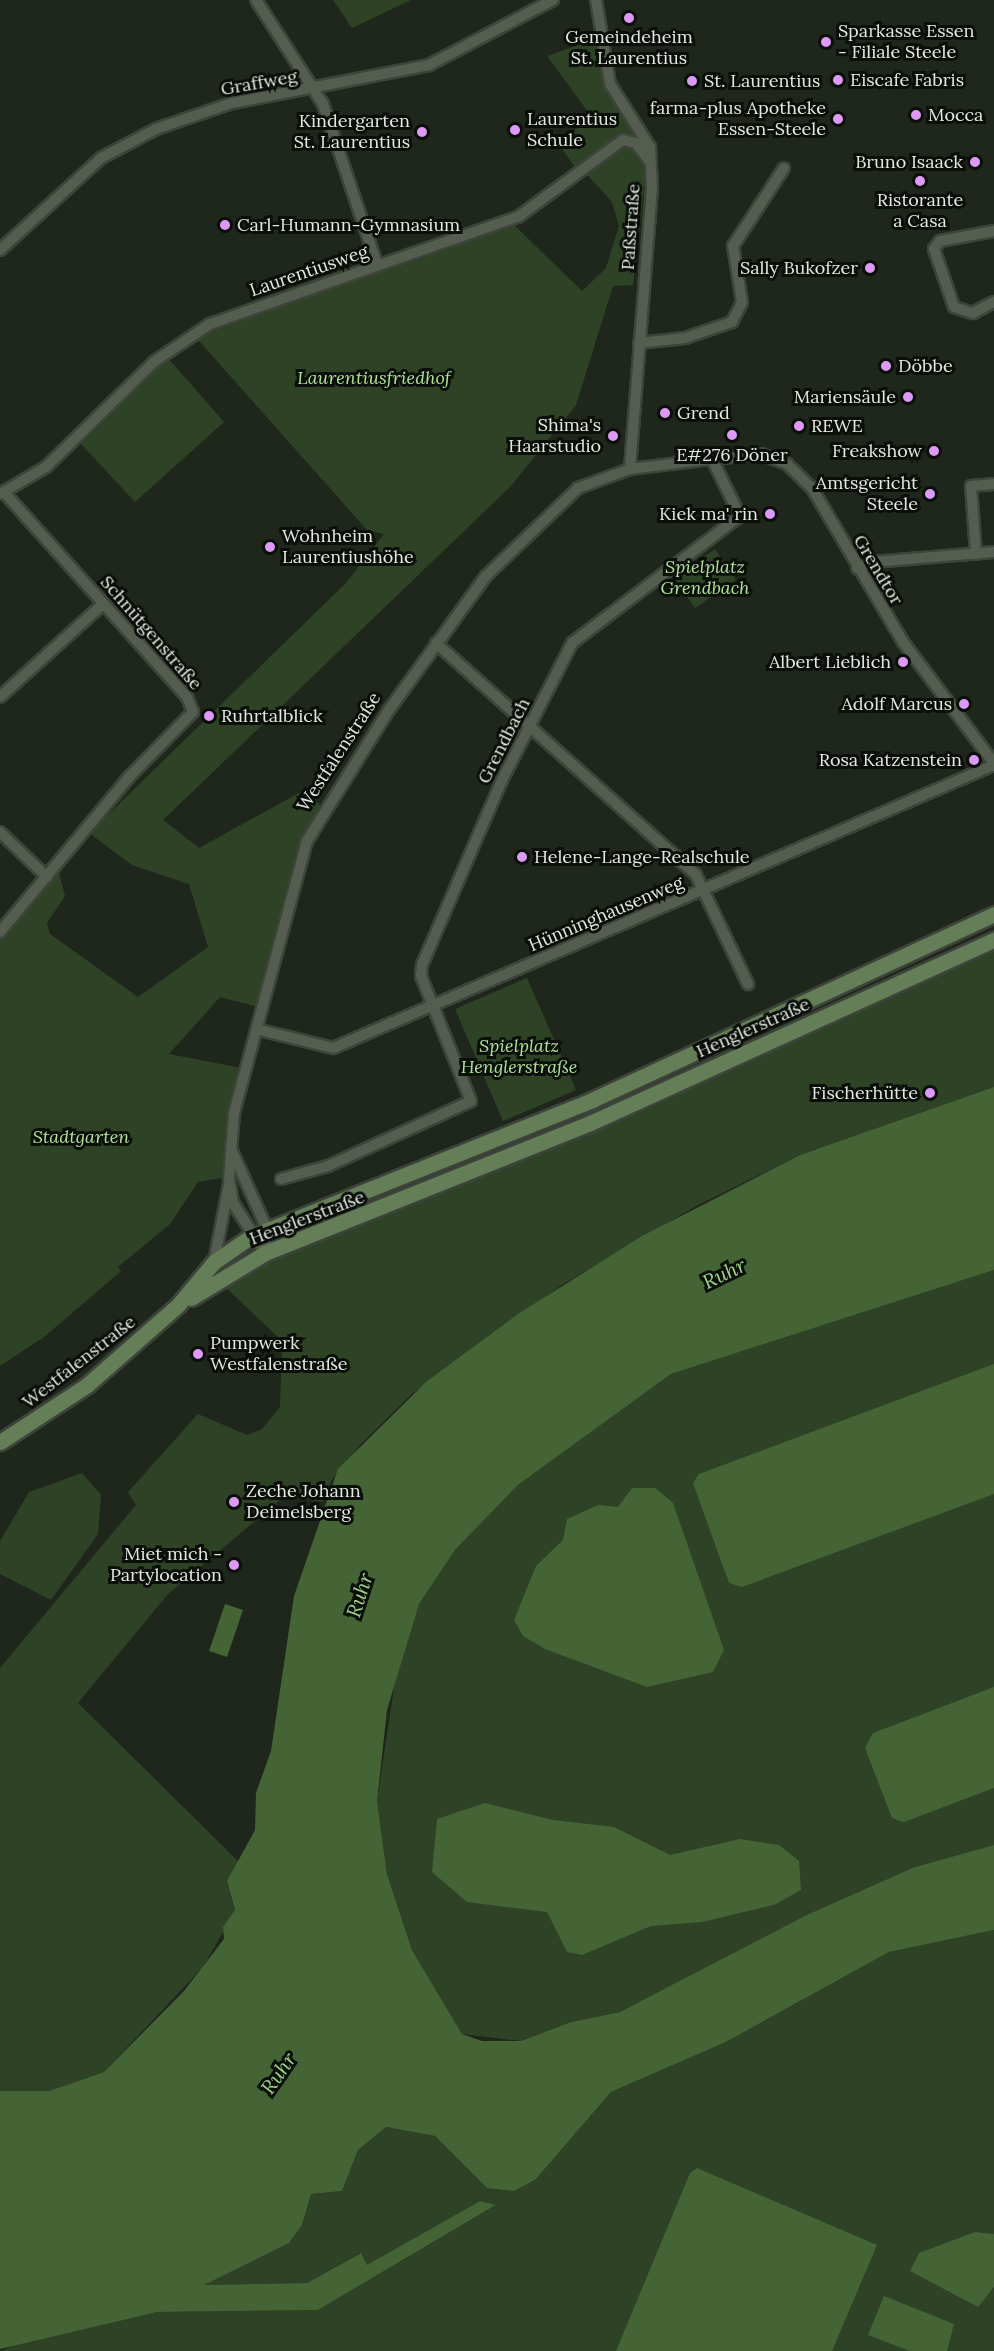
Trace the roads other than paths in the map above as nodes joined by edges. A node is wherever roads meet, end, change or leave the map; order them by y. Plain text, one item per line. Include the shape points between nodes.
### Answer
1 (256, 0) edge
2 (553, 0) edge
3 (596, 0) edge
4 (316, 90) junction
5 (650, 162) junction
6 (784, 168) dead end
7 (994, 231) edge
8 (0, 250) edge
9 (377, 264) junction
10 (994, 302) edge
11 (639, 344) junction
12 (712, 459) junction
13 (630, 469) junction
14 (994, 484) edge
15 (2, 493) edge
16 (994, 552) edge
17 (976, 554) junction
18 (857, 568) junction
19 (103, 604) junction
20 (436, 644) junction
21 (0, 697) edge
22 (527, 729) junction
23 (994, 764) edge
24 (0, 832) edge
25 (47, 877) junction
26 (707, 890) junction
27 (994, 914) edge
28 (0, 932) edge
29 (994, 940) edge
30 (748, 984) dead end
31 (433, 1005) junction
32 (260, 1030) junction
33 (231, 1148) junction
34 (280, 1179) dead end
35 (229, 1184) junction
36 (262, 1214) junction
37 (285, 1221) junction
38 (267, 1229) junction
39 (250, 1237) junction
40 (265, 1253) junction
41 (214, 1262) junction
42 (178, 1305) junction
43 (0, 1442) edge

1 - 4 street
2 - 4 street, Graffweg via 429,65
3 - 5 street, Paßstraße via 610,84 647,141
4 - 8 street, Graffweg via 222,105 120,146 67,185
4 - 9 street
5 - 9 street, Laurentiusweg via 636,143 623,140 527,213
5 - 11 street, Paßstraße
6 - 11 street via 732,249 742,302 732,322 685,338
7 - 10 street via 937,244 935,256 954,307 973,313
9 - 15 street, Laurentiusweg via 192,333 155,361 46,467
11 - 13 street, Paßstraße
12 - 13 street, Grendtor
12 - 18 street, Grendtor via 761,454 787,464 812,488
12 - 22 street, Grendbach via 740,516 572,643
13 - 20 street, Westfalenstraße via 578,488 552,508 492,570
14 - 17 street via 971,486
15 - 19 street, Schnütgenstraße
16 - 17 street
17 - 18 street
18 - 23 street, Grendtor via 943,700
19 - 21 street
19 - 25 street, Schnütgenstraße via 191,702 194,712 130,776
20 - 22 street
20 - 32 street, Westfalenstraße via 307,841
22 - 26 street
22 - 31 street, Grendbach via 422,965
23 - 26 street, Hünninghausenweg
24 - 25 street
25 - 28 street, Schnütgenstraße
26 - 30 street
26 - 31 street, Hünninghausenweg
27 - 37 main road, Henglerstraße via 592,1100
29 - 40 main road, Henglerstraße via 590,1123
31 - 32 street, Hünninghausenweg via 333,1048
31 - 34 street, Grendbach via 470,1092 465,1107 328,1166
32 - 33 street, Westfalenstraße via 238,1087
33 - 35 street, Westfalenstraße
33 - 36 street
35 - 39 street, Westfalenstraße
35 - 41 street, Westfalenstraße
36 - 37 street
36 - 38 street
37 - 38 main road, Henglerstraße
38 - 39 main road, Henglerstraße
38 - 40 street
39 - 40 street, Westfalenstraße
39 - 41 main road, Henglerstraße
40 - 42 main road, Henglerstraße
41 - 42 main road, Henglerstraße
42 - 43 main road, Westfalenstraße via 63,1404

